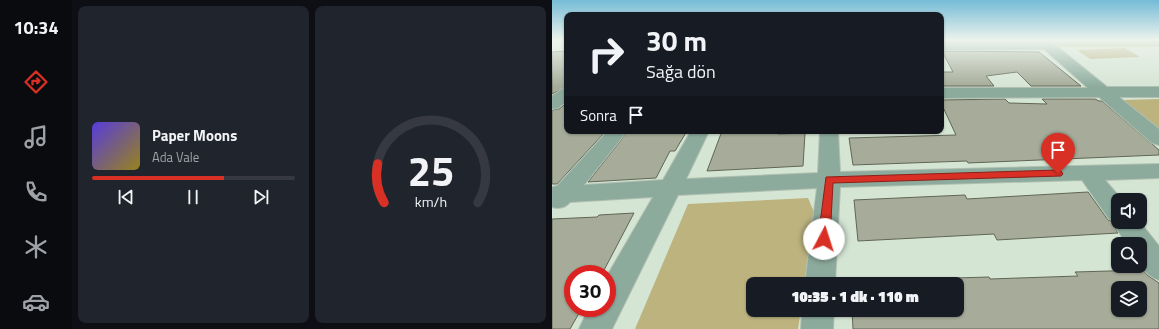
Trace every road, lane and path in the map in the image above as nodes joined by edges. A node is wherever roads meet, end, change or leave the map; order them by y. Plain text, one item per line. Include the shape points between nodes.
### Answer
1 (1058, 55) edge
2 (1103, 92) junction
3 (1159, 92) edge
4 (944, 93) edge
5 (564, 95) edge
6 (552, 104) edge
7 (615, 134) edge
8 (698, 134) edge
9 (829, 134) edge
10 (1159, 139) edge
11 (1159, 171) edge
12 (1088, 173) junction
13 (829, 180) junction
14 (670, 187) junction
15 (556, 199) edge
16 (1111, 203) edge
17 (1130, 229) edge
18 (1159, 267) edge
19 (821, 277) edge
20 (616, 290) edge
21 (602, 317) edge
22 (818, 317) edge
23 (595, 329) edge
24 (817, 329) edge

1 - 2 street
2 - 3 street
2 - 4 street
2 - 10 street
5 - 6 street
7 - 15 street
8 - 14 street
9 - 13 street
11 - 12 street
12 - 13 street
12 - 16 street
13 - 14 street
13 - 19 street
14 - 15 street
14 - 20 street
17 - 18 street
21 - 23 street
22 - 24 street

